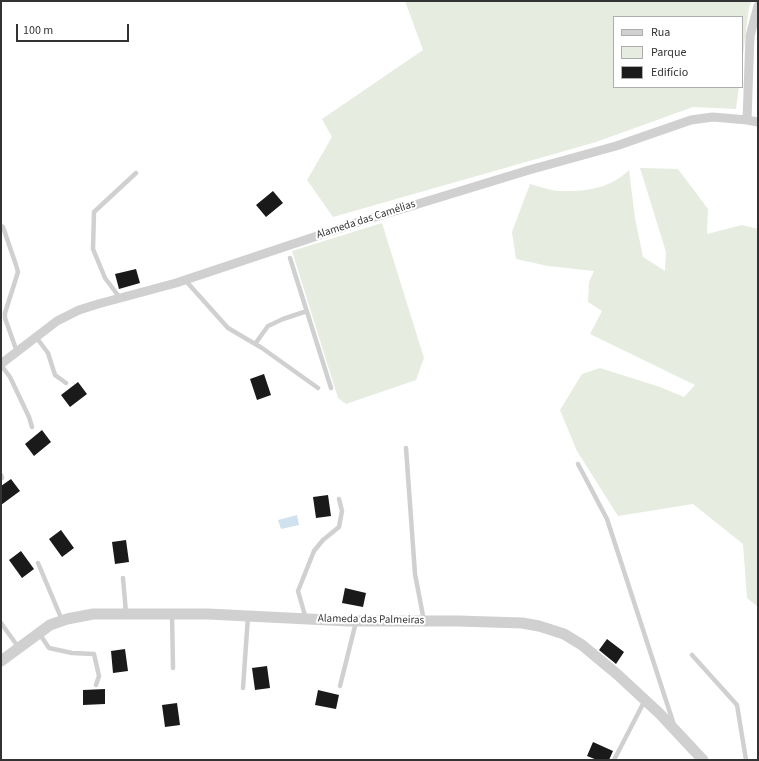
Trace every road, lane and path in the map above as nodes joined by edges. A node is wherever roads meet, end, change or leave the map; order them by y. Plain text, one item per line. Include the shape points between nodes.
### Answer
1 (758, 6) edge
2 (747, 120) junction
3 (758, 122) edge
4 (136, 173) dead end
5 (1, 226) edge
6 (290, 258) dead end
7 (185, 280) junction
8 (121, 299) junction
9 (307, 311) junction
10 (36, 337) junction
11 (255, 344) junction
12 (17, 352) junction
13 (1, 365) edge
14 (66, 384) dead end
15 (318, 388) dead end
16 (331, 388) dead end
17 (32, 427) dead end
18 (406, 448) dead end
19 (578, 464) dead end
20 (339, 500) dead end
21 (38, 562) dead end
22 (123, 578) dead end
23 (126, 613) junction
24 (172, 614) junction
25 (248, 616) junction
26 (306, 619) junction
27 (62, 620) junction
28 (357, 621) junction
29 (424, 621) junction
30 (1, 623) edge
31 (39, 633) junction
32 (19, 648) junction
33 (692, 655) dead end
34 (1, 661) edge
35 (173, 668) dead end
36 (96, 685) dead end
37 (340, 686) dead end
38 (243, 688) dead end
39 (645, 700) junction
40 (677, 732) junction
41 (614, 760) edge
42 (703, 760) edge
43 (746, 760) edge

1 - 2 street via 750,36
2 - 3 street, Alameda das Camélias
2 - 7 street, Alameda das Camélias via 713,117 691,120 616,146 359,222
4 - 8 lane via 94,212 93,248 105,278
5 - 12 lane via 18,272 4,313
6 - 9 lane
7 - 8 street, Alameda das Camélias
7 - 11 lane via 228,328
8 - 10 street, Alameda das Camélias via 69,315
9 - 11 lane via 268,326
9 - 16 lane
10 - 12 street, Alameda das Camélias
10 - 14 lane via 48,353 55,375
11 - 15 lane
12 - 13 street, Alameda das Camélias
13 - 17 lane via 10,377
18 - 29 lane via 415,574
19 - 40 lane via 607,519
20 - 26 lane via 342,511 339,527 314,551 298,591
21 - 27 lane
22 - 23 lane
23 - 24 street, Alameda das Palmeiras
23 - 27 street, Alameda das Palmeiras via 93,614
24 - 25 street, Alameda das Palmeiras
24 - 35 lane
25 - 26 street, Alameda das Palmeiras
25 - 38 lane
26 - 28 street, Alameda das Palmeiras
27 - 31 street, Alameda das Palmeiras
28 - 29 street, Alameda das Palmeiras
28 - 37 lane
29 - 39 street, Alameda das Palmeiras via 522,623 564,634 595,655
30 - 32 lane
31 - 32 street, Alameda das Palmeiras
31 - 36 lane via 49,648 94,654 99,676
32 - 34 street, Alameda das Palmeiras
33 - 43 lane via 737,705
39 - 40 street, Alameda das Palmeiras
39 - 41 lane
40 - 42 street, Alameda das Palmeiras

